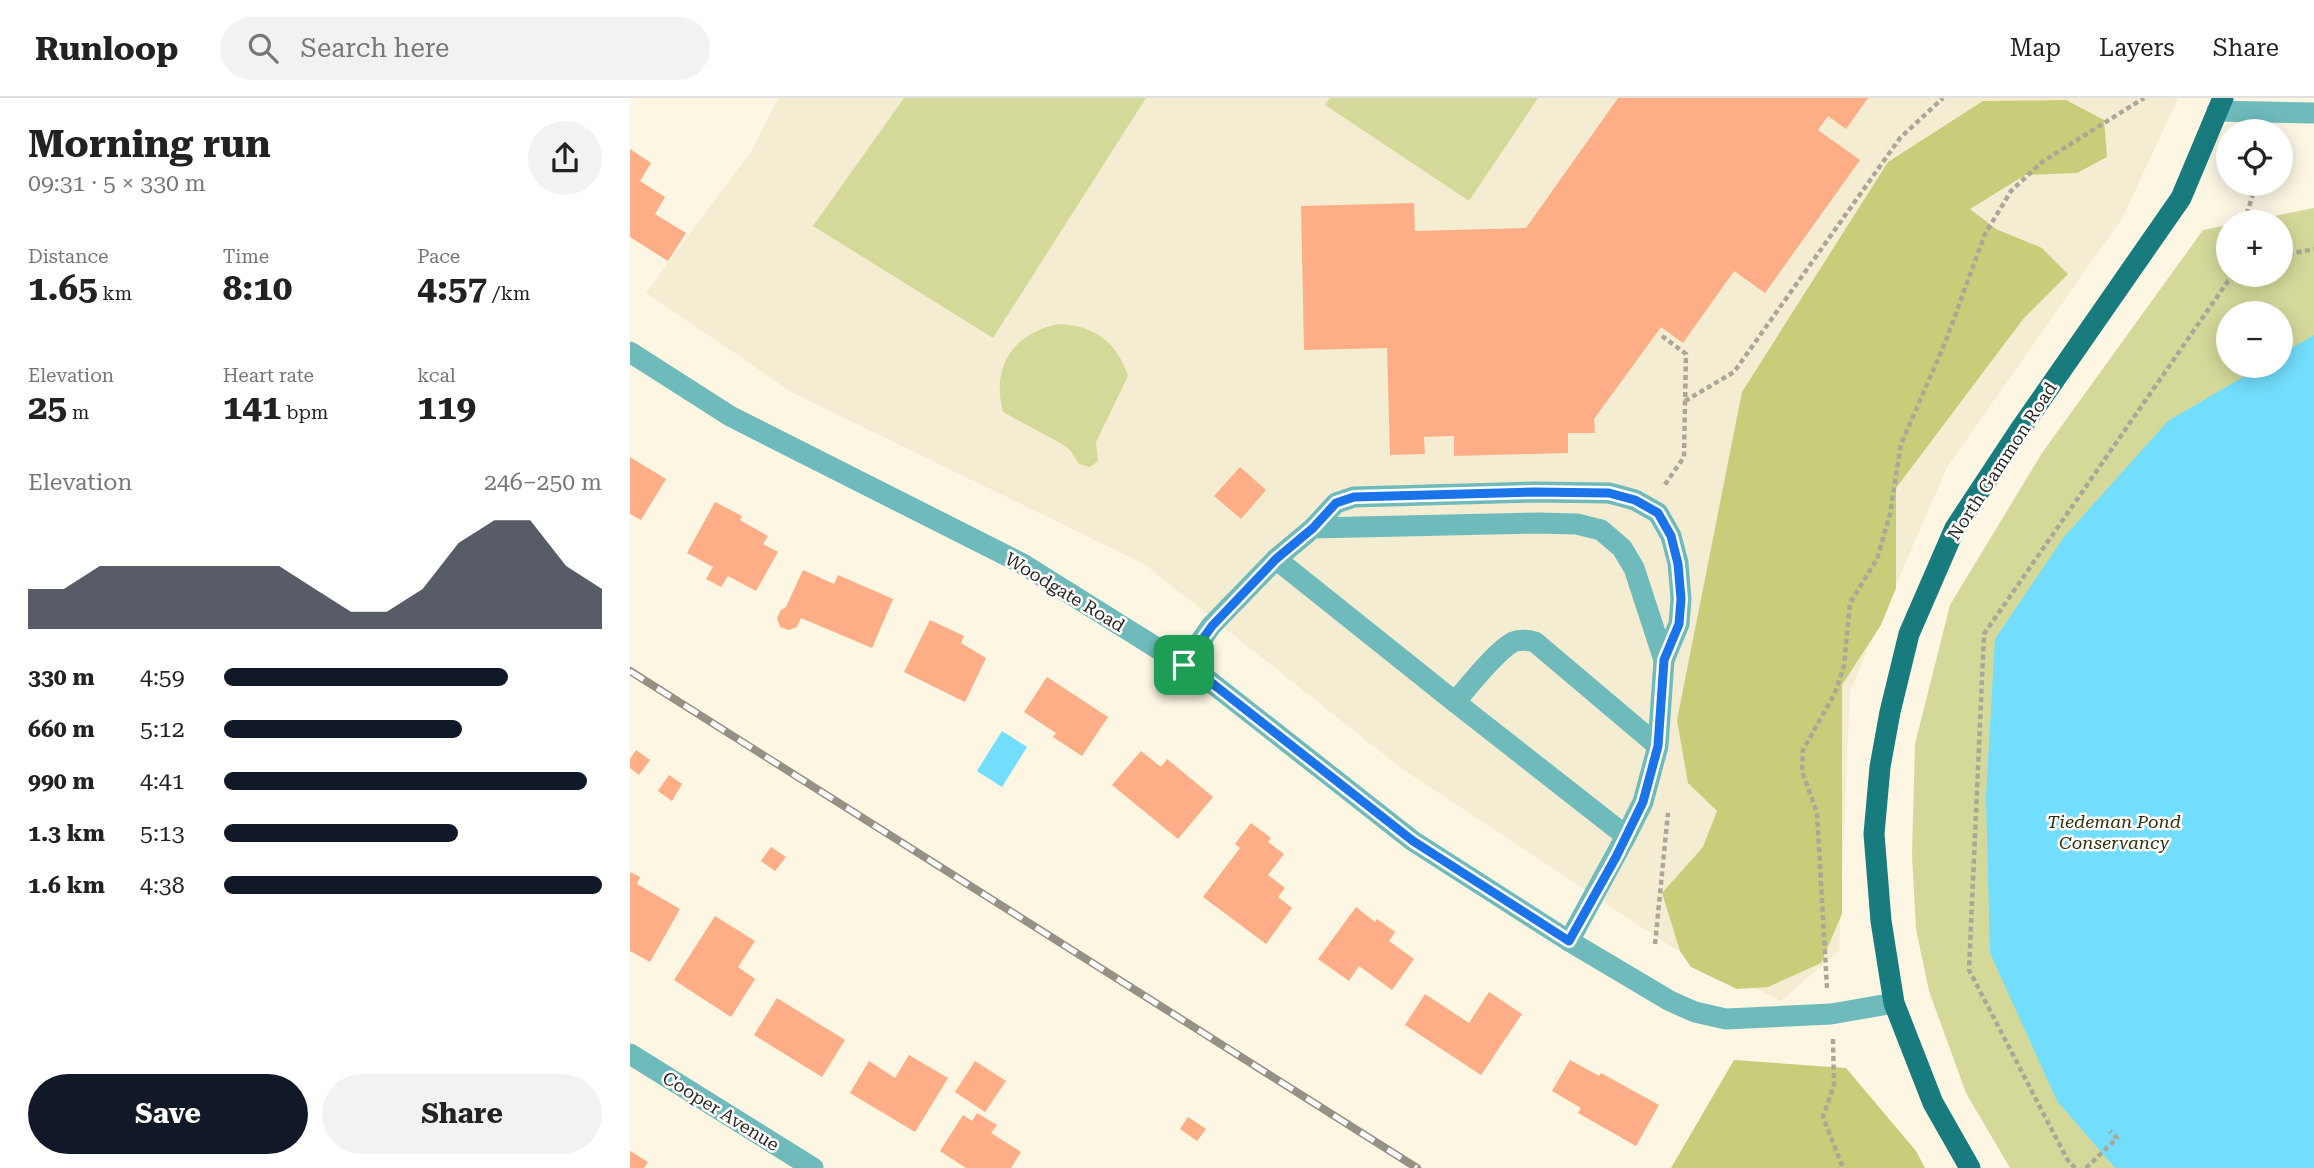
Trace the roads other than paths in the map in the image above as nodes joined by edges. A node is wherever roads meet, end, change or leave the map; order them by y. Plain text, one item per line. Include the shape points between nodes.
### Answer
1 (2220, 104) edge
2 (2314, 113) edge
3 (630, 352) edge
4 (1313, 528) junction
5 (1276, 559) junction
6 (1664, 660) junction
7 (1184, 665) junction
8 (1455, 702) junction
9 (1658, 746) junction
10 (1626, 836) junction
11 (1569, 941) junction
12 (1894, 1003) junction
13 (630, 1054) edge
14 (813, 1168) edge
15 (1970, 1168) edge

1 - 2 street
1 - 12 main road, North Gammon Road via 2181,198 1955,528 1909,634 1880,767 1874,834
3 - 7 street, Woodgate Road via 730,416 1021,563
4 - 5 street
4 - 6 street via 1538,523 1601,530 1622,548 1633,568
4 - 6 street via 1336,503 1354,497 1571,492 1609,493 1635,500 1658,513 1671,536 1678,564 1679,624
5 - 7 street via 1212,626
5 - 8 street
6 - 9 street
7 - 11 street, Woodgate Road via 1413,841
8 - 9 street via 1513,642 1525,639 1535,642
8 - 10 street
9 - 10 street via 1643,802
10 - 11 street
11 - 12 street, Woodgate Road via 1670,1001 1726,1018 1831,1014
12 - 15 main road, North Gammon Road via 1933,1103
13 - 14 street, Cooper Avenue

